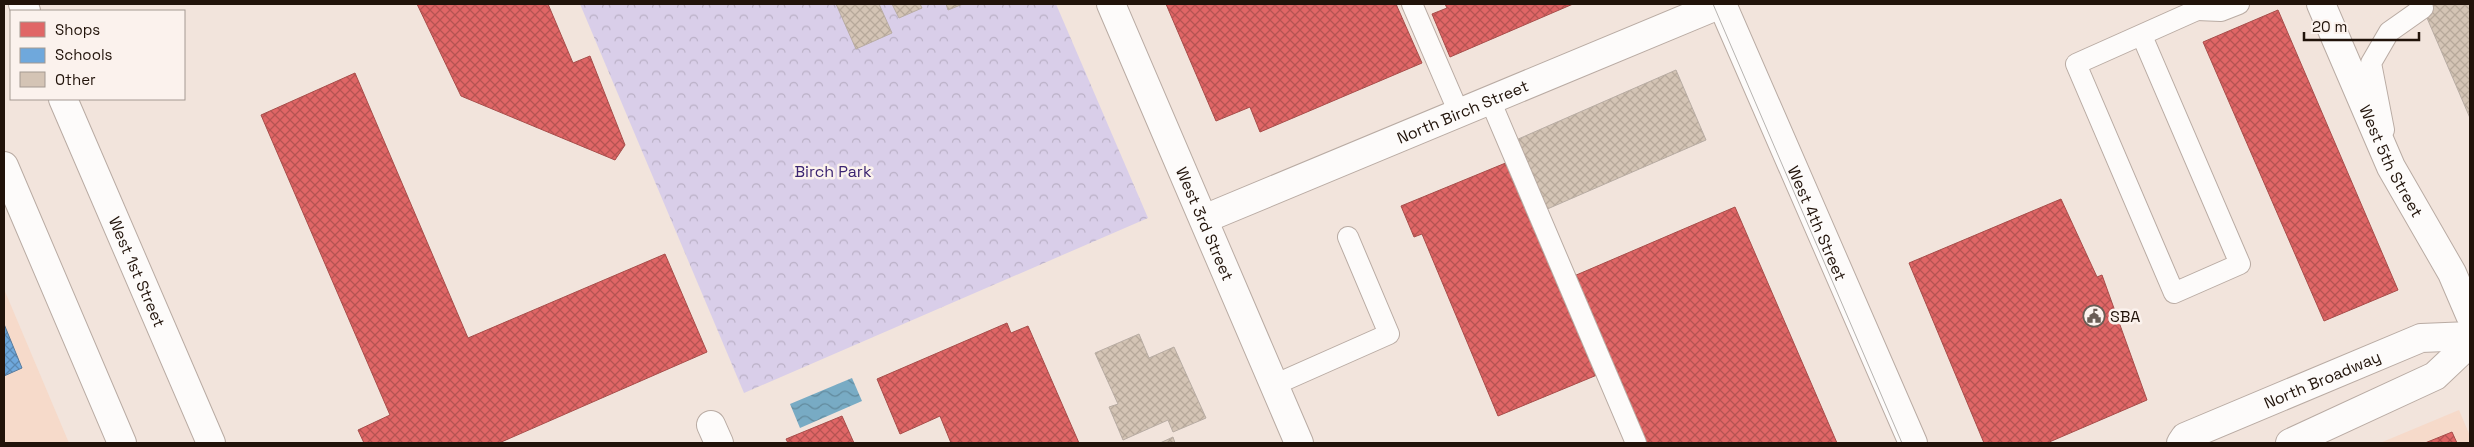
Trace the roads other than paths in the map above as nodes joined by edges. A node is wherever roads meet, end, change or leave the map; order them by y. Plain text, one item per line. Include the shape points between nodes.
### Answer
1 (1111, 4) edge
2 (1412, 4) edge
3 (1722, 4) edge
4 (2239, 4) edge
5 (2321, 4) edge
6 (2200, 7) edge
7 (2423, 8) dead end
8 (2142, 36) junction
9 (63, 100) edge
10 (1490, 100) junction
11 (1459, 113) junction
12 (4, 166) edge
13 (2390, 167) junction
14 (1204, 220) junction
15 (1348, 237) dead end
16 (2470, 315) edge
17 (2470, 336) edge
18 (2470, 343) edge
19 (1274, 385) junction
20 (122, 443) edge
21 (211, 443) edge
22 (1299, 443) edge
23 (1636, 443) edge
24 (1912, 443) edge
25 (2181, 443) edge
26 (2290, 443) edge

1 - 14 main road, West 3rd Street
2 - 11 lane
3 - 10 main road, North Birch Street
3 - 24 main road, West 4th Street
4 - 6 lane via 2221,11
5 - 13 main road, West 5th Street
6 - 8 lane
7 - 13 lane via 2389,32 2371,63
8 - 8 lane via 2076,64 2174,293 2240,264
9 - 21 main road, West 1st Street
10 - 11 main road, North Birch Street
10 - 23 lane
11 - 14 main road, North Birch Street
12 - 20 main road
13 - 16 main road, West 5th Street via 2452,272
14 - 19 main road, West 3rd Street
15 - 19 lane via 1389,334
17 - 25 main road, North Broadway via 2421,338 2184,437
18 - 26 main road via 2435,376
19 - 22 main road, West 3rd Street

